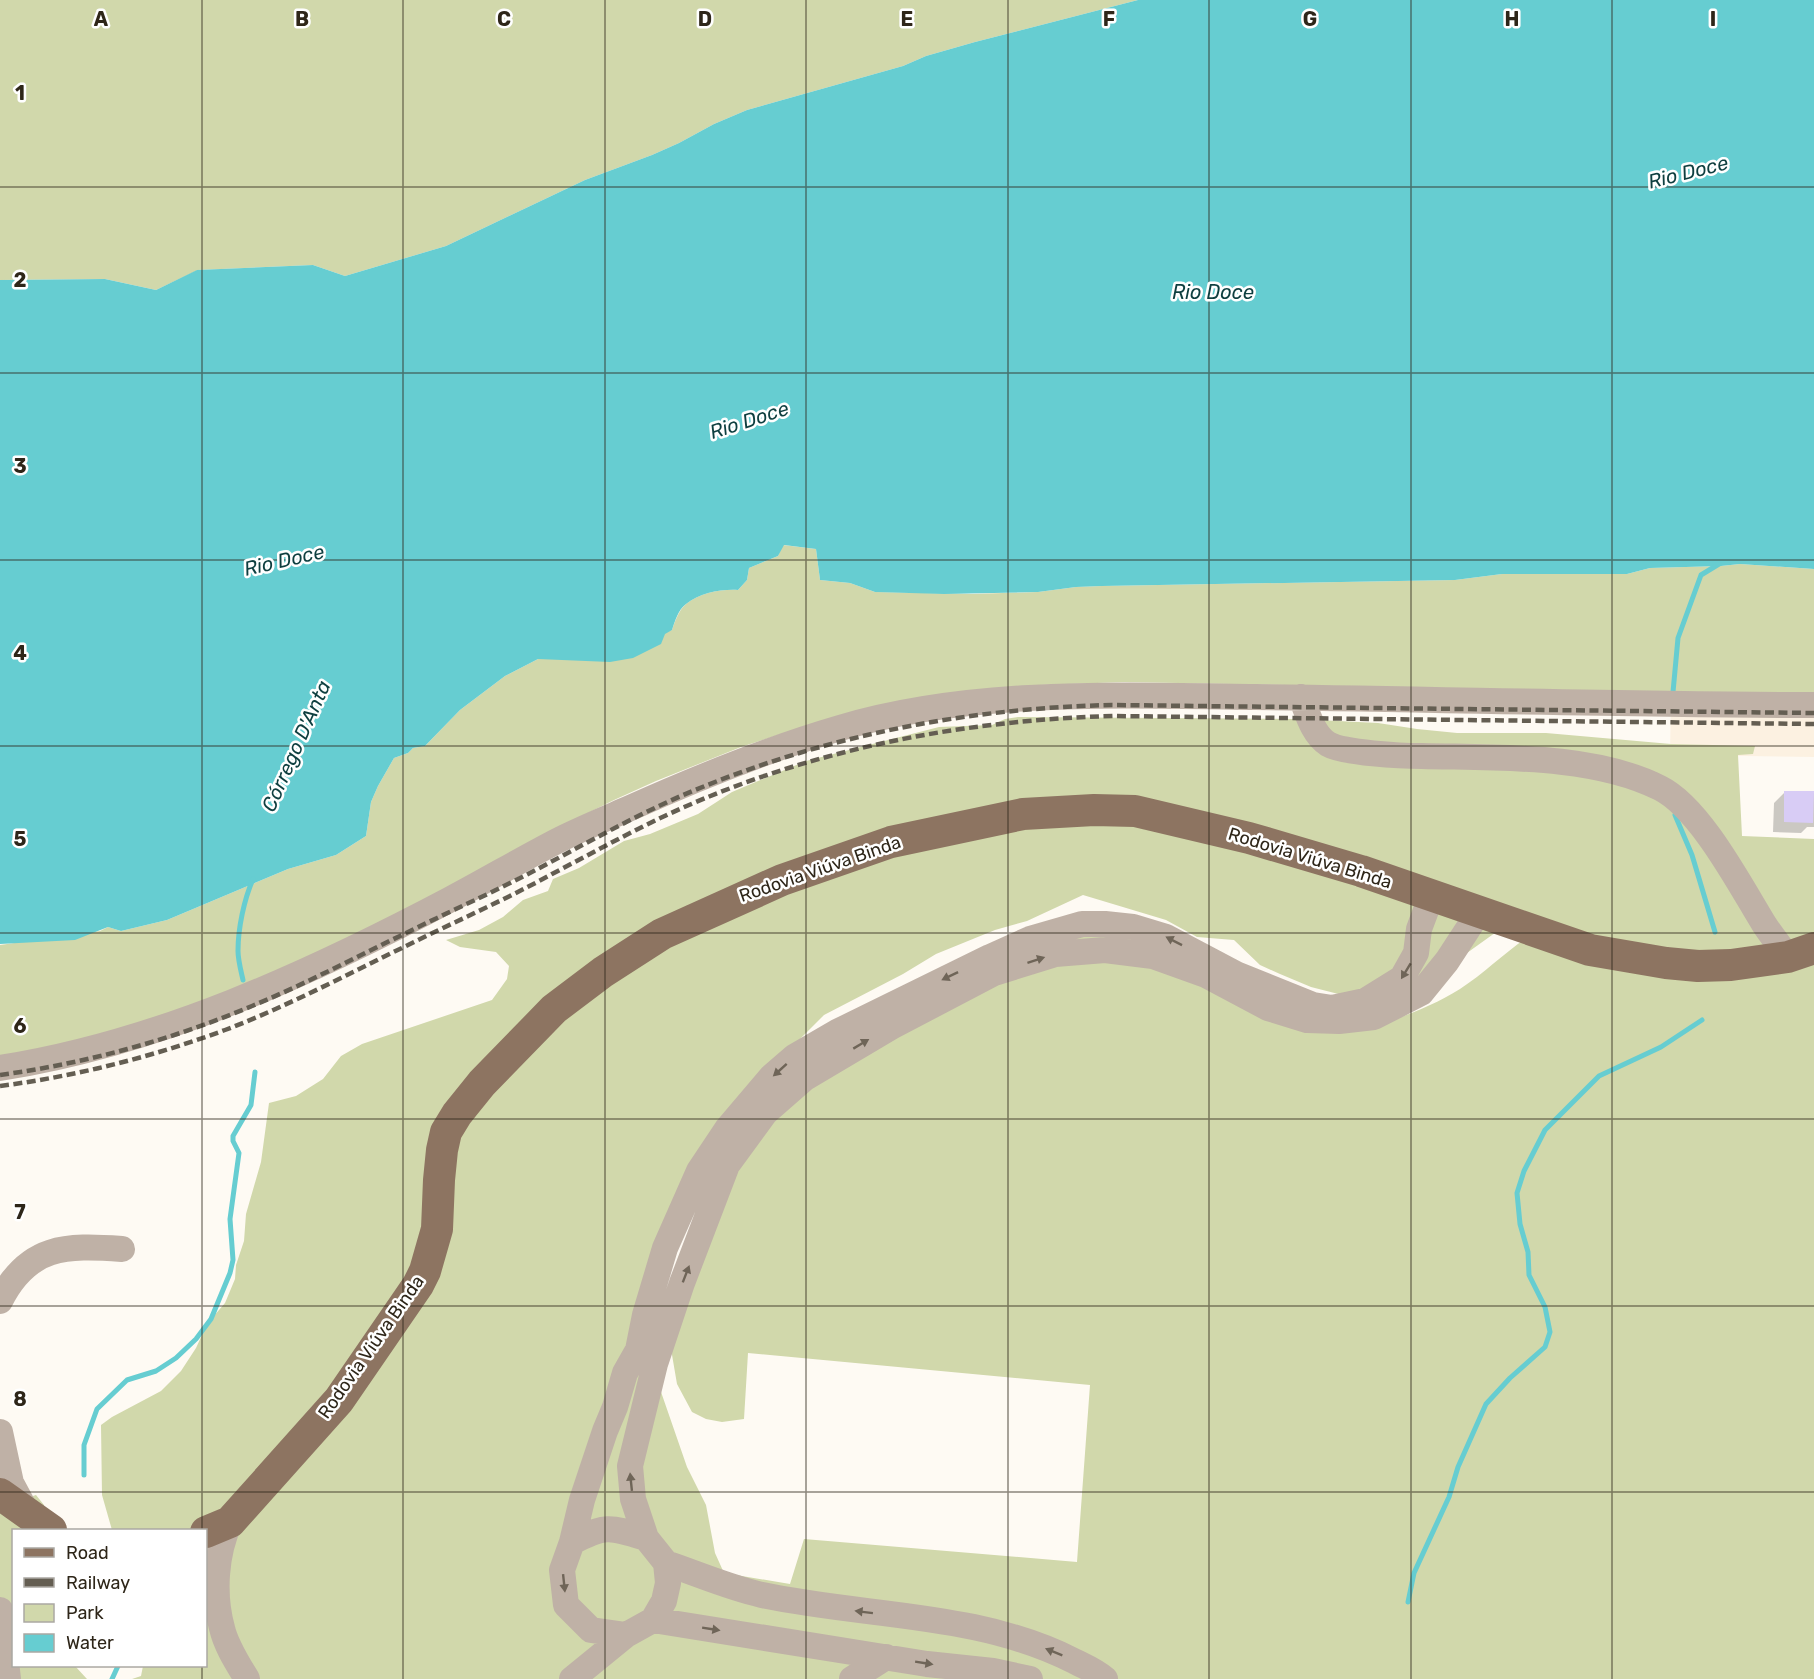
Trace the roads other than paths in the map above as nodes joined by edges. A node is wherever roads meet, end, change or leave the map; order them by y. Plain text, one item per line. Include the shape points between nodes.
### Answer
1 (1301, 697) junction
2 (1814, 705) edge
3 (1431, 897) junction
4 (1479, 912) junction
5 (1419, 928) junction
6 (1461, 940) junction
7 (1801, 953) edge
8 (0, 1068) edge
9 (122, 1249) dead end
10 (0, 1301) edge
11 (647, 1305) junction
12 (673, 1310) junction
13 (0, 1432) edge
14 (0, 1494) edge
15 (39, 1522) edge
16 (218, 1527) edge
17 (646, 1538) junction
18 (572, 1542) junction
19 (666, 1563) junction
20 (0, 1610) edge
21 (653, 1620) junction
22 (626, 1635) junction
23 (886, 1657) junction
24 (8, 1679) edge
25 (247, 1679) edge
26 (572, 1679) edge
27 (852, 1679) edge
28 (1030, 1679) edge
29 (1105, 1679) edge

1 - 2 street
1 - 7 street via 1321,739 1339,748 1393,755 1562,762 1622,774 1660,788 1679,800
1 - 8 street via 1042,697 923,708 843,727 727,767 561,839 325,962 194,1018 50,1060
3 - 4 main road, Rodovia Viúva Binda
3 - 5 street
3 - 16 main road, Rodovia Viúva Binda via 1249,838 1135,811 1094,810 1023,814 891,842 782,880 662,934 554,1009 457,1114 446,1132 437,1229 418,1285 339,1400
4 - 6 street
4 - 7 main road, Rodovia Viúva Binda via 1590,950 1666,963 1731,964
5 - 6 street
5 -> 11 street via 1416,953 1402,978 1365,1001 1332,1008 1313,1005 1236,974 1166,937 1105,924 1082,924 1030,939 889,1005 794,1057 772,1076 728,1129 699,1171 665,1248
12 -> 6 street via 727,1165 765,1113 805,1078 994,973 1054,954 1105,950 1153,956 1206,975 1268,1008 1307,1020 1339,1021 1374,1017 1421,993
9 - 10 street via 67,1247 52,1251 23,1269
11 - 12 street
11 - 18 street via 638,1350 625,1373 598,1450
17 -> 12 street via 633,1499 630,1466 655,1364
13 - 15 street via 11,1483
14 - 15 main road
16 - 25 street via 223,1537 219,1555 222,1630
17 - 18 street via 613,1528 592,1531
17 - 19 street
18 -> 22 street via 562,1570 566,1605 591,1630
19 - 21 street via 668,1583 664,1601
29 -> 19 street via 1058,1653 1004,1634 760,1594
20 - 24 street
21 - 22 street
21 -> 23 street
22 - 26 street
23 - 27 street
23 -> 28 street

